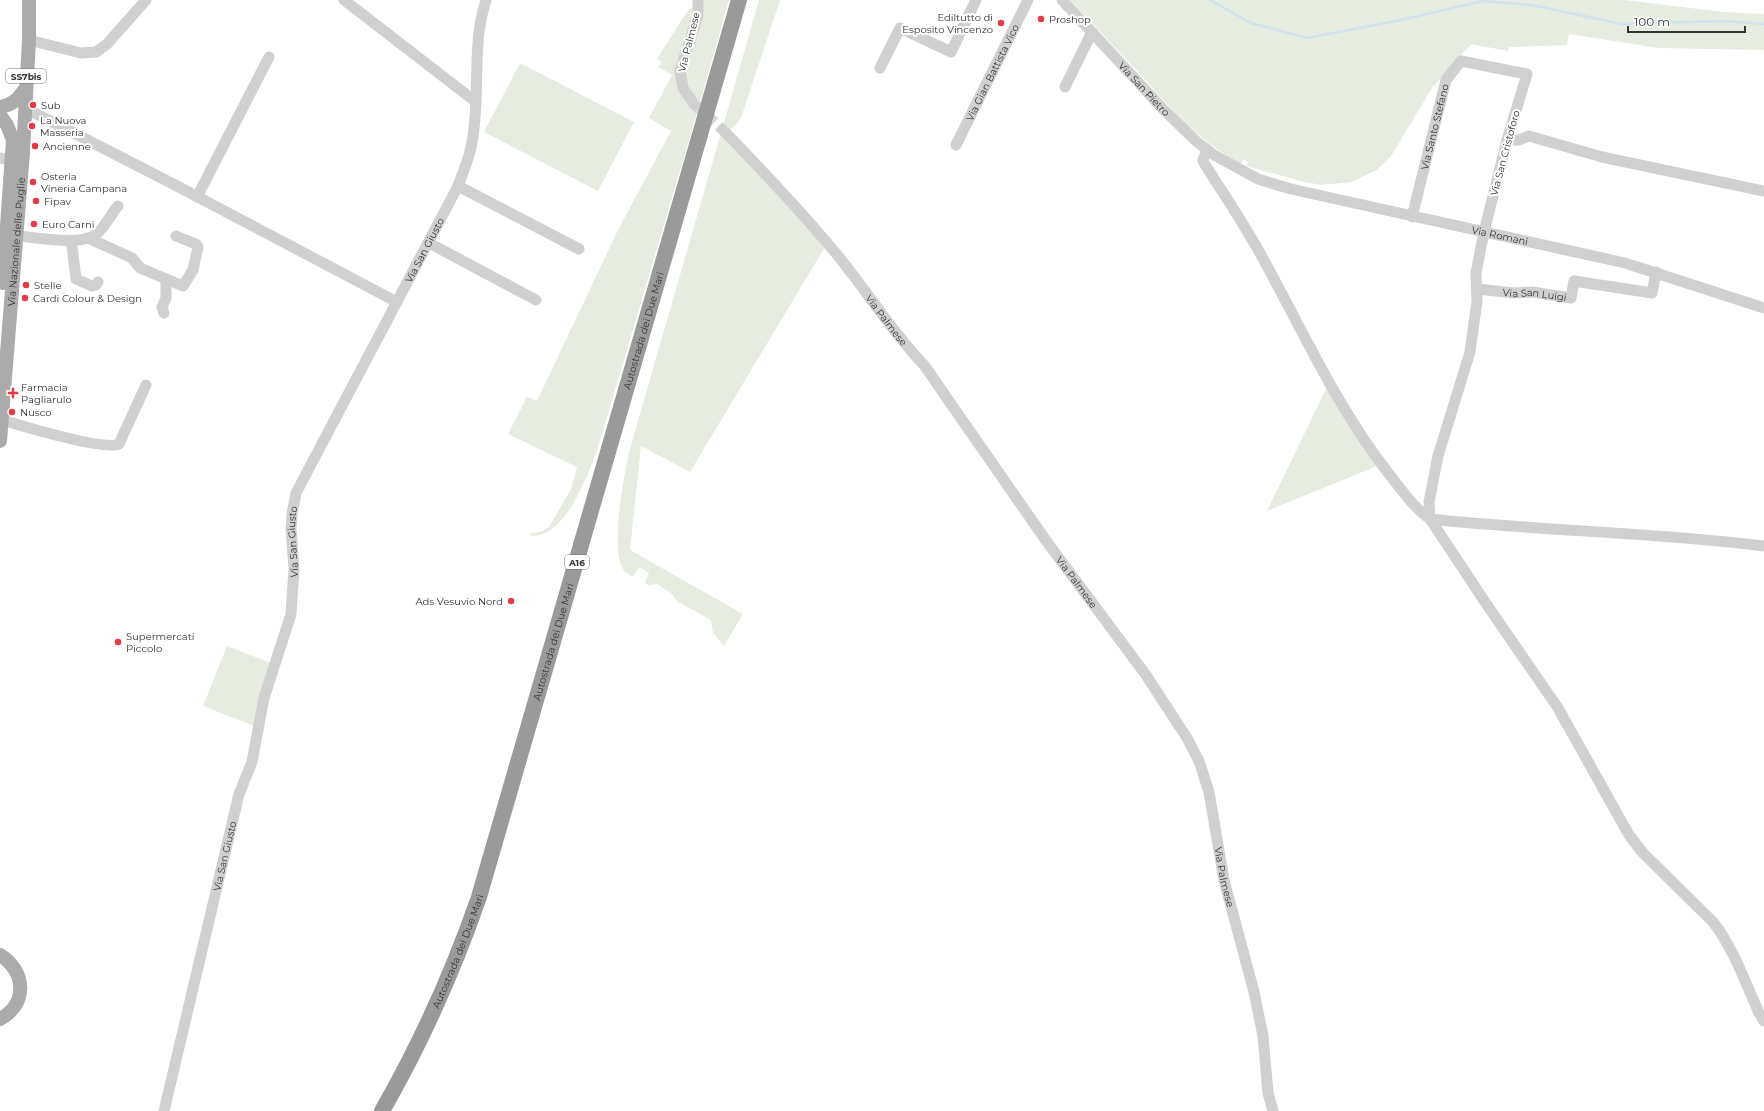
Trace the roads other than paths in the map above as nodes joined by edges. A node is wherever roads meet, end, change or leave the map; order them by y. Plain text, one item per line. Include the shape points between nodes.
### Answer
1 (29, 0) edge
2 (146, 0) edge
3 (344, 0) edge
4 (486, 0) edge
5 (698, 0) edge
6 (739, 0) edge
7 (750, 0) edge
8 (976, 0) edge
9 (1028, 0) edge
10 (1062, 0) edge
11 (1092, 32) junction
12 (29, 40) junction
13 (269, 57) dead end
14 (880, 68) dead end
15 (1527, 74) joint
16 (1065, 87) dead end
17 (25, 89) junction
18 (476, 102) junction
19 (694, 104) tunnel mouth
20 (0, 107) edge
21 (24, 108) junction
22 (0, 115) edge
23 (722, 130) tunnel mouth
24 (1507, 140) junction
25 (956, 145) dead end
26 (1208, 150) junction
27 (6, 159) edge
28 (1235, 168) joint
29 (458, 186) junction
30 (1764, 192) edge
31 (197, 197) junction
32 (118, 206) dead end
33 (1412, 217) junction
34 (1484, 232) junction
35 (16, 236) junction
36 (176, 236) dead end
37 (88, 238) junction
38 (69, 240) junction
39 (429, 243) junction
40 (579, 249) dead end
41 (1656, 272) junction
42 (166, 279) junction
43 (98, 282) dead end
44 (1477, 289) junction
45 (536, 300) dead end
46 (397, 302) junction
47 (1764, 308) edge
48 (164, 313) dead end
49 (0, 318) edge
50 (146, 385) dead end
51 (2, 420) junction
52 (0, 441) edge
53 (1430, 518) junction
54 (1764, 546) edge
55 (0, 955) edge
56 (3, 1017) edge
57 (1764, 1021) edge
58 (164, 1111) edge
59 (382, 1111) edge
60 (395, 1111) edge
61 (1273, 1111) edge

1 - 12 main road, Via Nazionale delle Puglie / SS7bis
2 - 12 street via 107,44 96,52 81,53
3 - 18 street
4 - 18 street, Via San Giusto via 477,42
5 - 19 street, Via Palmese via 698,15 680,71 683,88
6 - 59 highway, Autostrada dei Due Mari / A16 via 479,898 432,1016
7 - 60 highway, Autostrada dei Due Mari / A16 via 489,901 472,950 441,1021
8 - 14 street via 951,52 900,28
9 - 25 street, Via Gian Battista Vico
10 - 11 street, Via San Pietro
11 - 16 street
11 - 26 street, Via San Pietro via 1163,109
12 - 17 main road, Via Nazionale delle Puglie / SS7bis
13 - 31 street
15 - 24 street, Via San Cristoforo
15 - 33 street, Via Santo Stefano via 1460,61 1446,80
17 - 20 main road, SS7bis via 14,103
17 - 21 main road, Via Nazionale delle Puglie / SS7bis
18 - 29 street, Via San Giusto via 472,144
21 - 31 street
21 - 35 main road, Via Nazionale delle Puglie / SS7bis
22 - 27 main road, Via Nazionale delle Puglie via 12,140
23 - 61 street, Via Palmese via 834,251 908,348 924,365 1047,542 1146,675 1187,738 1199,760 1209,792 1224,880 1263,1036 1268,1093
24 - 30 street via 1529,136 1602,157
24 - 34 street, Via San Cristoforo
26 - 28 street, Via San Pietro
26 - 53 street via 1204,163 1256,245 1306,342 1354,426 1401,490
27 - 49 main road, Via Nazionale delle Puglie
28 - 33 street, Via Romani via 1258,179 1291,189
29 - 39 street, Via San Giusto
29 - 40 street
31 - 46 street
32 - 37 street via 103,227
33 - 34 street, Via Romani
34 - 41 street, Via Romani
34 - 44 street, Via San Cristoforo via 1476,273
35 - 38 street
35 - 51 main road, Via Nazionale delle Puglie / SS7bis
36 - 42 street via 198,245 193,270 183,286
37 - 38 street
37 - 42 street via 128,256 140,268
38 - 43 street via 76,279 94,286
39 - 45 street
39 - 46 street, Via San Giusto
41 - 44 street, Via San Luigi via 1652,293 1574,281 1571,298 1532,292
41 - 47 street, Via Romani
42 - 48 street via 166,298 162,306
44 - 53 street, Via San Cristoforo via 1470,352 1436,462 1429,502
46 - 58 street, Via San Giusto via 296,493 291,529 294,569 291,614 264,698 252,762 239,794
50 - 51 street via 119,444 115,446 99,445
51 - 52 main road, Via Nazionale delle Puglie / SS7bis
53 - 54 street
53 - 57 street via 1484,602 1533,668 1558,708 1628,835 1719,930
55 - 56 main road via 10,962 20,981 16,1003

